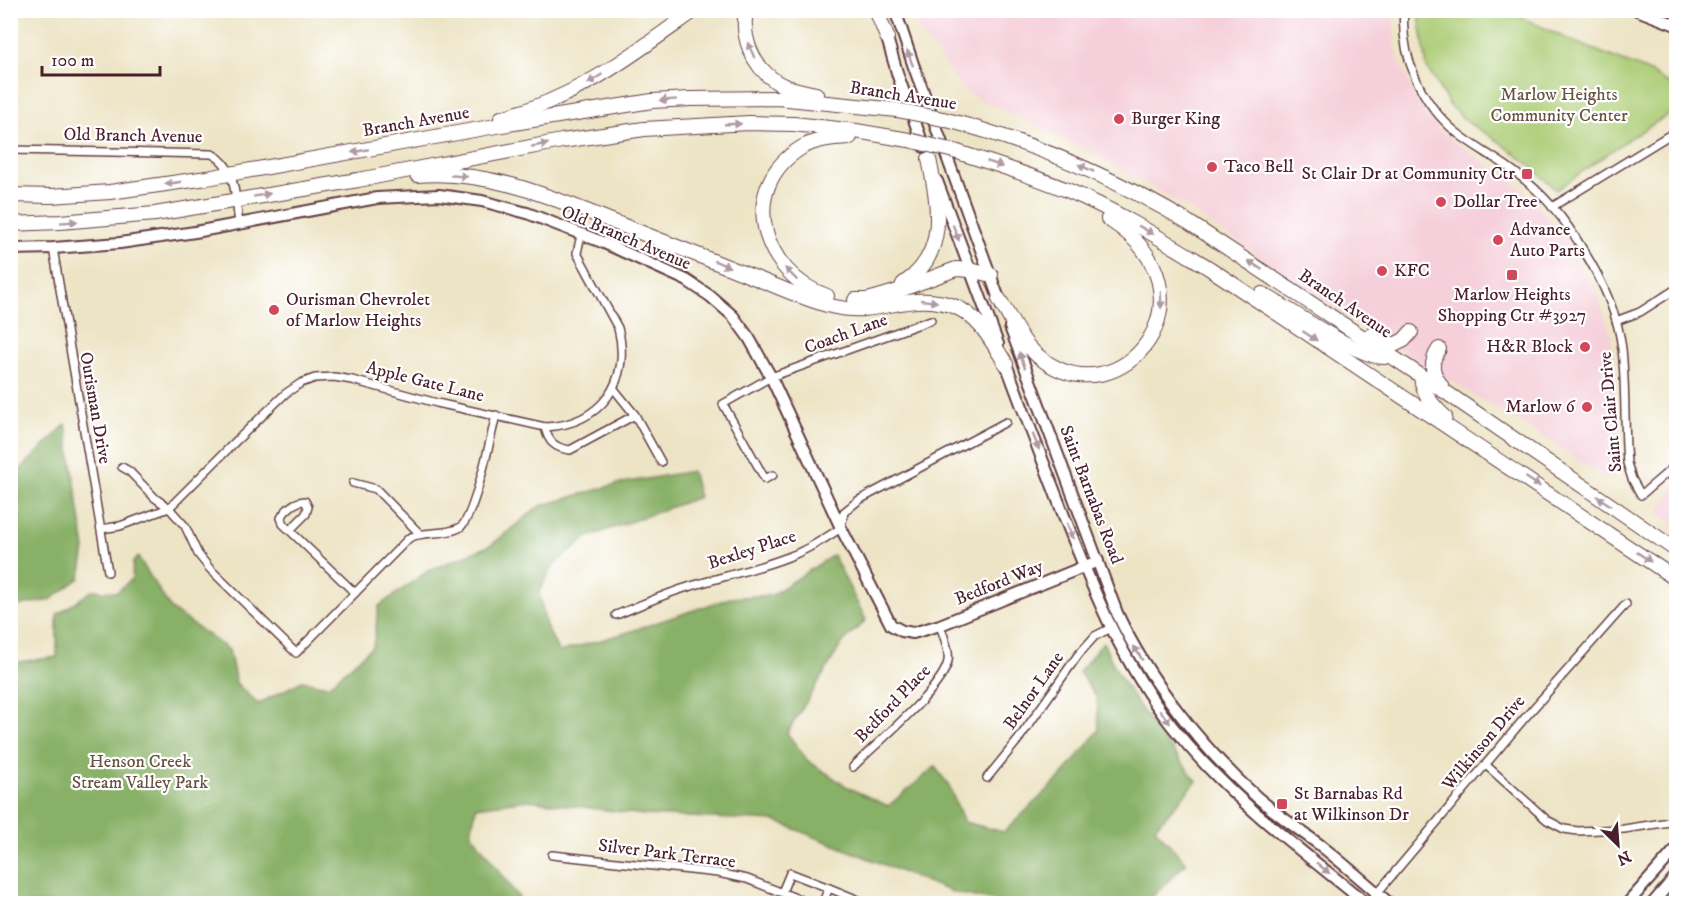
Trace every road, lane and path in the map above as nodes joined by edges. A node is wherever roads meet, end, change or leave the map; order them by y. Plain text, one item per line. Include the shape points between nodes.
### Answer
1 (695, 10) edge
2 (746, 10) edge
3 (876, 10) edge
4 (881, 10) edge
5 (896, 10) edge
6 (1404, 10) edge
7 (1637, 10) edge
8 (1651, 13) edge
9 (1677, 25) edge
10 (886, 38) junction
11 (873, 106) junction
12 (1677, 131) edge
13 (885, 136) junction
14 (406, 142) junction
15 (10, 150) edge
16 (929, 159) junction
17 (231, 174) junction
18 (1036, 179) junction
19 (358, 180) junction
20 (10, 195) edge
21 (235, 200) junction
22 (1552, 207) junction
23 (239, 223) junction
24 (10, 224) edge
25 (581, 235) junction
26 (53, 248) junction
27 (10, 249) edge
28 (1209, 268) junction
29 (970, 270) junction
30 (991, 275) junction
31 (1677, 289) edge
32 (883, 296) junction
33 (1303, 298) junction
34 (999, 299) junction
35 (931, 320) dead end
36 (1616, 321) junction
37 (1411, 332) dead end
38 (1439, 349) dead end
39 (1390, 357) junction
40 (1006, 364) junction
41 (1420, 376) junction
42 (771, 377) junction
43 (614, 389) junction
44 (1447, 393) junction
45 (496, 415) junction
46 (635, 415) junction
47 (1006, 422) dead end
48 (545, 427) junction
49 (1487, 452) junction
50 (661, 462) dead end
51 (1677, 465) edge
52 (122, 467) dead end
53 (773, 475) dead end
54 (353, 483) dead end
55 (170, 508) junction
56 (841, 528) junction
57 (101, 529) junction
58 (290, 530) dead end
59 (418, 533) junction
60 (1677, 550) edge
61 (1098, 561) junction
62 (1083, 567) junction
63 (108, 572) dead end
64 (1677, 579) edge
65 (354, 593) junction
66 (1626, 604) dead end
67 (616, 615) dead end
68 (940, 625) junction
69 (1111, 628) junction
70 (913, 633) joint
71 (1486, 765) junction
72 (853, 767) dead end
73 (987, 778) dead end
74 (1677, 821) edge
75 (1677, 849) edge
76 (552, 855) dead end
77 (1677, 876) edge
78 (829, 888) junction
79 (782, 892) junction
80 (1377, 892) junction
81 (811, 903) edge
82 (822, 903) edge
83 (868, 903) edge
84 (1367, 903) edge
85 (1390, 903) edge
86 (1627, 903) edge
87 (1652, 903) edge

1 -> 14 highway via 592,81 554,100
11 -> 2 highway via 776,82 763,71 747,42
3 - 10 highway
4 - 10 main road, Saint Barnabas Road
30 -> 5 main road, Saint Barnabas Road
6 - 22 street, Saint Clair Drive via 1411,68 1434,110 1457,133 1518,174
7 - 8 main road
8 - 9 main road
10 - 16 main road, Saint Barnabas Road
11 -> 14 highway, Branch Avenue via 778,98 652,101
33 -> 11 highway, Branch Avenue, bridge via 1188,222 1082,166 988,130
12 - 22 street
13 -> 18 highway, bridge via 954,151
19 -> 13 highway via 644,129 794,124
32 -> 13 highway via 850,300 830,297 805,286 772,249 762,213 773,175 802,147 819,140
14 -> 17 highway, Branch Avenue
15 - 17 street, Old Branch Avenue via 212,154
16 -> 29 main road, Saint Barnabas Road
16 - 32 highway via 939,213 933,245 911,279
17 -> 20 highway, Branch Avenue via 90,194
17 - 21 street
18 -> 28 highway via 1101,206
18 -> 34 highway via 1111,220 1136,242 1160,286 1158,323 1135,357 1110,371 1082,374 1039,357 1023,341
21 -> 19 highway
19 -> 40 highway via 428,174 504,182 823,304 862,309 920,300 946,303 959,308 985,330
21 - 23 street
24 -> 21 highway via 155,214
22 - 36 street, Saint Clair Drive via 1582,248
23 - 25 main road, Old Branch Avenue via 377,198 439,195 527,213
23 - 26 main road, Old Branch Avenue via 120,243
25 - 42 main road, Old Branch Avenue via 686,280 710,296 733,316
25 - 43 street via 577,253 621,339 620,372
26 - 27 main road, Old Branch Avenue
26 - 57 street, Ourisman Drive
28 - 39 highway via 1359,350
28 -> 49 highway
29 - 30 highway
29 - 32 highway via 956,270
29 - 40 main road, Saint Barnabas Road
30 - 34 main road, Saint Barnabas Road
31 - 36 street via 1643,311
33 - 37 highway via 1394,345
33 - 39 highway, Branch Avenue
61 -> 34 main road, Saint Barnabas Road
35 - 42 street, Coach Lane
36 - 51 street, Saint Clair Drive via 1622,349 1627,463 1632,479 1641,495
38 - 44 highway via 1432,369
39 - 41 highway, Branch Avenue
40 -> 62 main road, Saint Barnabas Road
41 - 44 highway, Branch Avenue
41 - 49 highway via 1434,407
42 - 53 street, Coach Lane via 723,404 765,479
42 - 56 main road, Old Branch Avenue
43 - 46 street
43 - 48 street, Apple Gate Lane via 584,418 559,427
60 -> 44 highway, Branch Avenue
45 - 48 street, Apple Gate Lane
45 - 55 street, Apple Gate Lane via 334,376 315,378 285,394
45 - 59 street via 465,524 447,532
46 - 48 street via 570,450 554,445
46 - 50 street
47 - 56 street via 859,500 844,512
49 -> 64 highway
52 - 55 street
54 - 59 street via 376,489
55 - 57 street, Apple Gate Lane
55 - 65 street via 210,568 296,653
56 - 67 street, Bexley Place via 790,557 682,589
56 - 70 main road, Old Branch Avenue via 891,625
57 - 63 street, Ourisman Drive
58 - 65 street
59 - 65 street
61 - 62 main road, Bedford Way
80 -> 61 main road, Saint Barnabas Road via 1257,796 1189,725 1133,645
62 - 68 main road, Bedford Way
62 - 69 main road, Saint Barnabas Road
66 - 71 street, Wilkinson Drive
68 - 70 main road, Bedford Way
68 - 72 street, Bedford Place via 948,650 943,676
69 - 73 street, Belnor Lane via 1095,636 1078,655
69 -> 84 main road, Saint Barnabas Road via 1157,706 1208,768 1250,809
71 - 74 street via 1547,820 1564,829 1624,829
71 - 80 street, Wilkinson Drive
75 - 86 main road
76 - 79 street, Silver Park Terrace via 718,873
77 - 87 main road
78 - 79 street via 790,873
78 - 82 street
78 - 83 street
79 - 81 street, Silver Park Terrace
80 - 84 street, Wilkinson Drive
80 - 85 main road, Saint Barnabas Road

